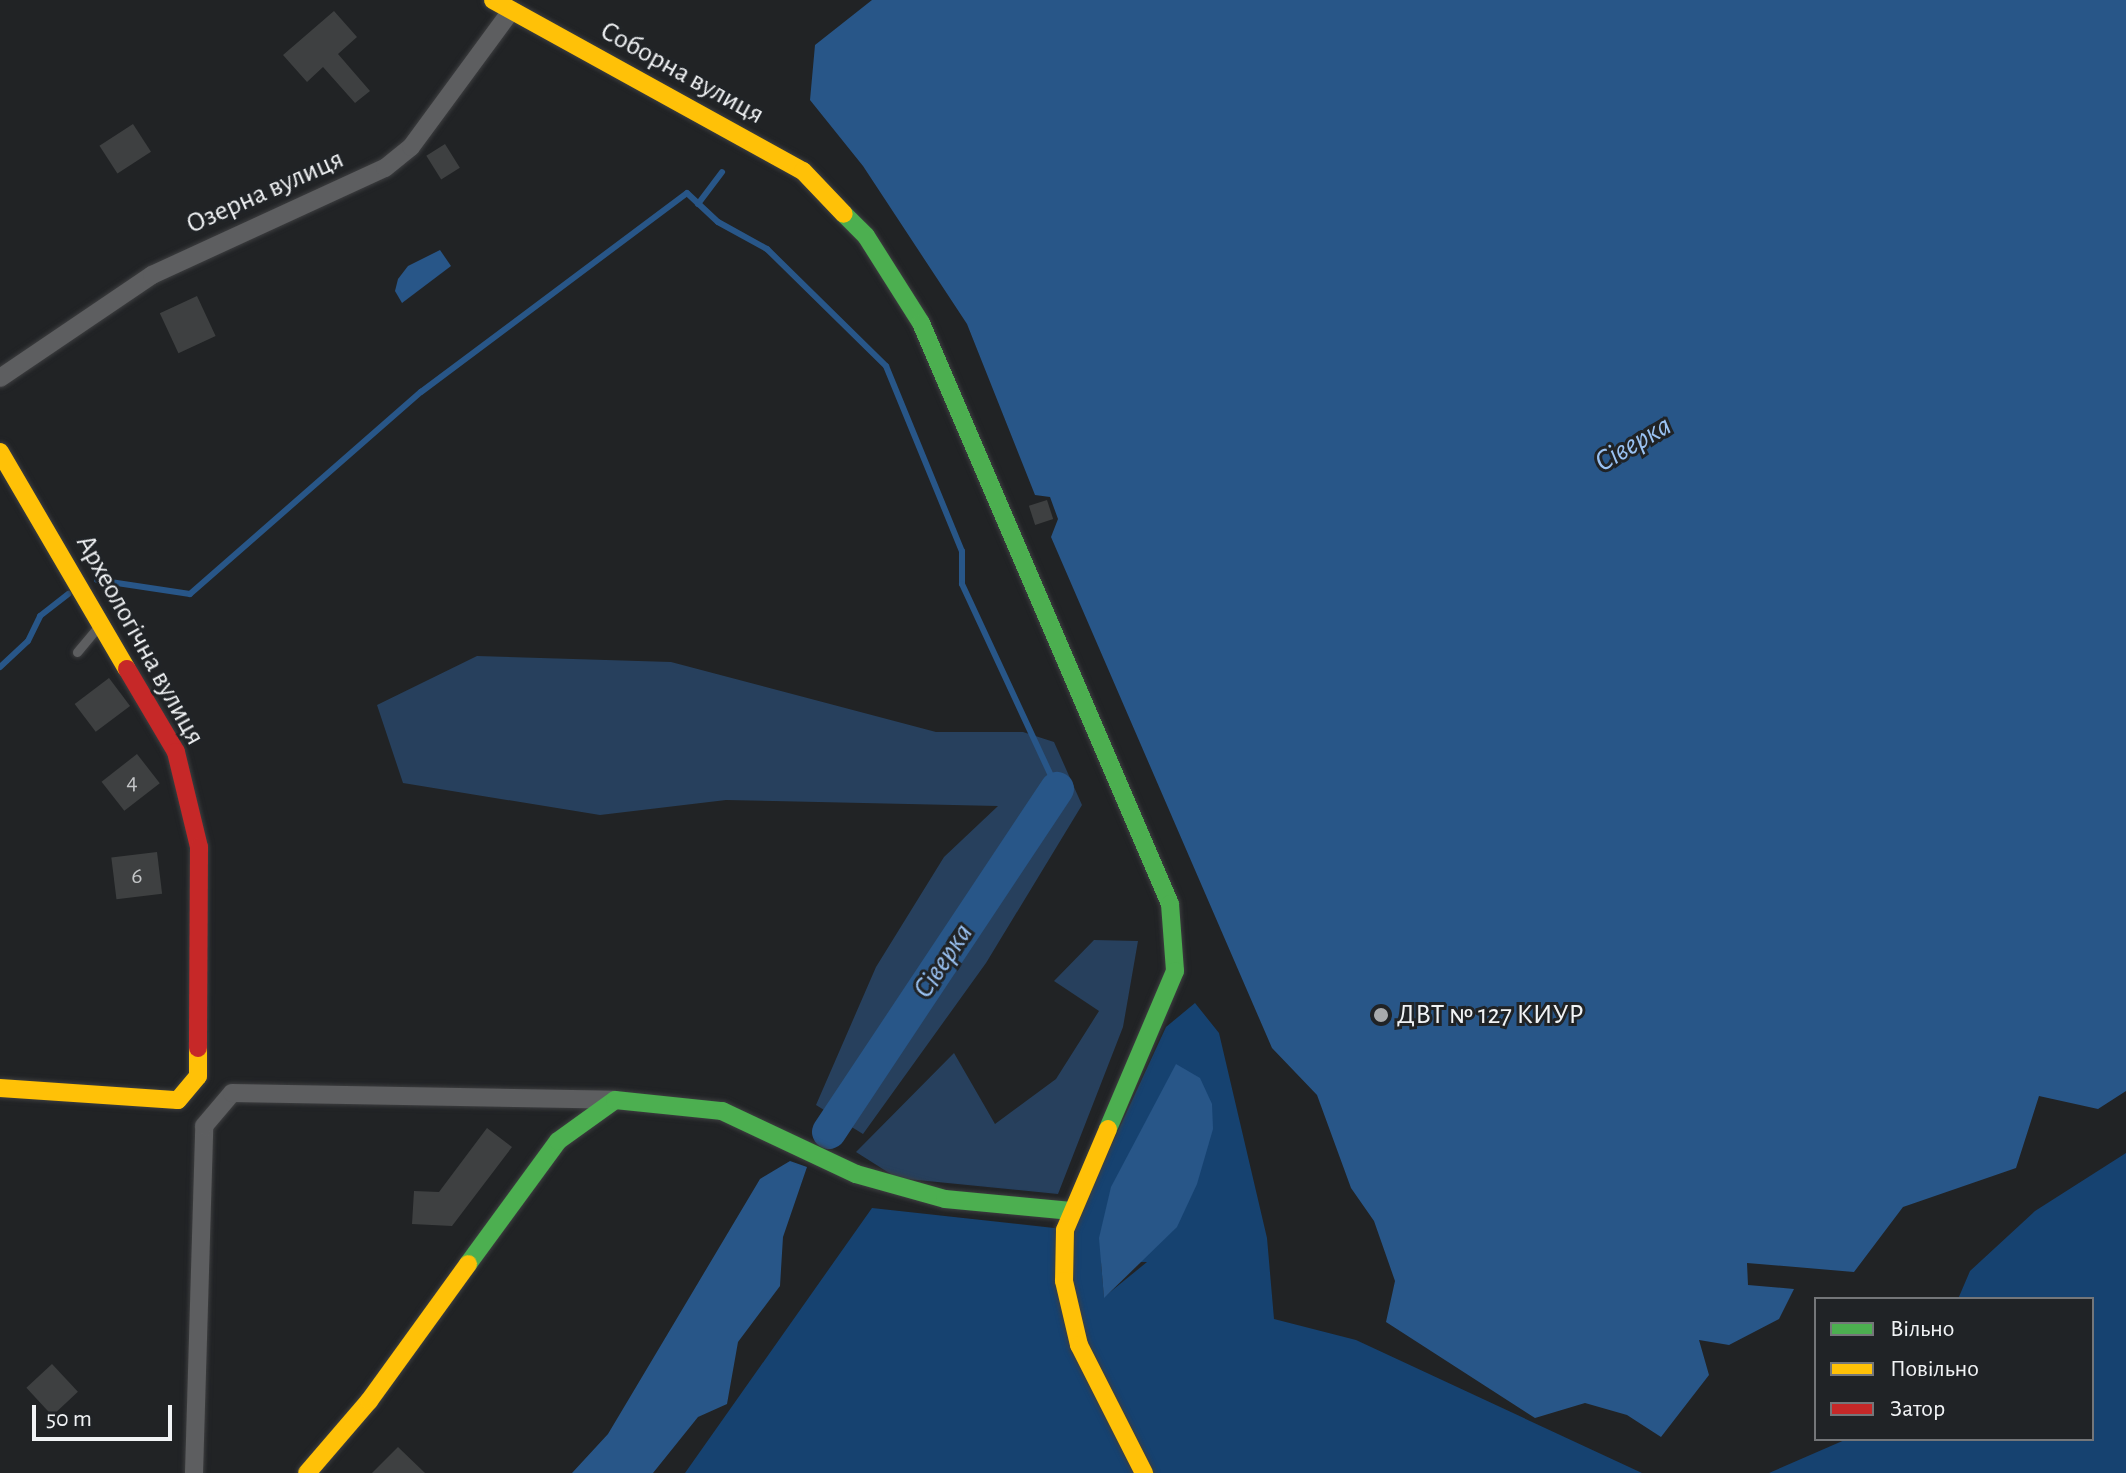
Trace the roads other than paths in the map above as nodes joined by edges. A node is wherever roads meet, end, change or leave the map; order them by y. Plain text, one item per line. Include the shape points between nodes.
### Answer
1 (493, 0) edge
2 (511, 11) junction
3 (0, 378) edge
4 (0, 452) edge
5 (103, 621) junction
6 (77, 652) dead end
7 (0, 1088) edge
8 (615, 1100) junction
9 (1071, 1211) junction
10 (194, 1473) edge
11 (307, 1473) edge
12 (1144, 1473) edge

1 - 2 street, Соборна вулиця
2 - 3 street, Озерна вулиця via 411,147 385,168 152,275
2 - 9 street, Соборна вулиця via 803,171 866,236 921,323 1170,904 1175,971
4 - 5 street, Археологічна вулиця
5 - 6 lane
5 - 7 street, Археологічна вулиця via 176,752 199,847 198,1076 178,1100
8 - 9 street via 722,1111 856,1174 945,1199
8 - 10 street via 232,1093 204,1126
8 - 11 street via 558,1141 369,1401
9 - 12 street, Соборна вулиця via 1064,1281 1079,1345

